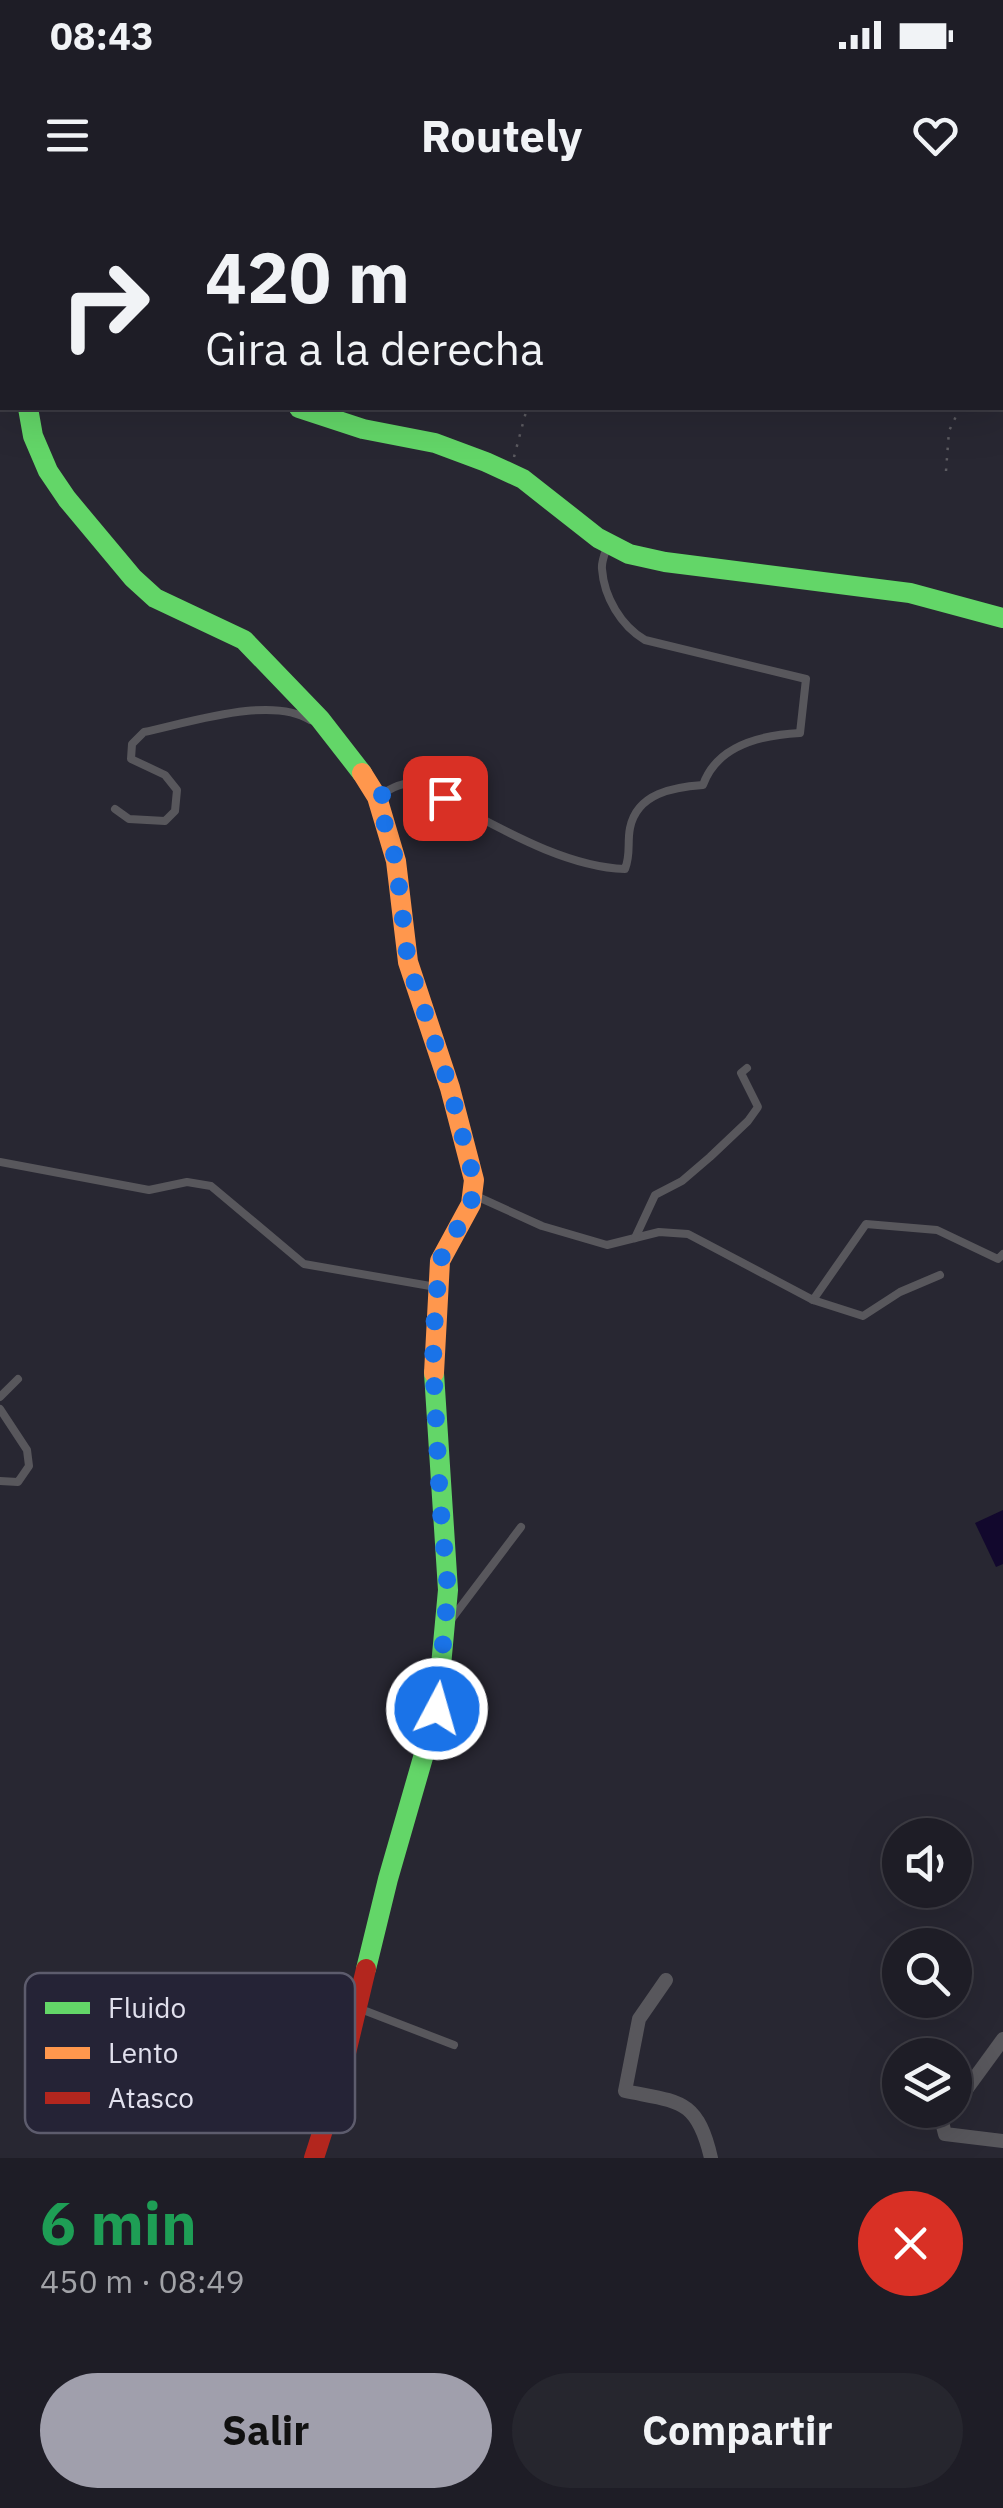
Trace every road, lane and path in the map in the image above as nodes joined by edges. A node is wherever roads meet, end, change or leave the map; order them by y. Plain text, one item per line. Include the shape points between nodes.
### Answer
1 (28, 410) edge
2 (306, 410) edge
3 (526, 410) edge
4 (959, 410) edge
5 (946, 472) dead end
6 (510, 473) junction
7 (608, 543) junction
8 (1003, 618) edge
9 (334, 737) junction
10 (377, 798) junction
11 (115, 809) dead end
12 (747, 1068) dead end
13 (0, 1162) edge
14 (472, 1194) junction
15 (635, 1238) junction
16 (1003, 1254) edge
17 (940, 1276) dead end
18 (438, 1287) junction
19 (813, 1300) junction
20 (18, 1380) dead end
21 (0, 1397) edge
22 (0, 1409) edge
23 (0, 1481) edge
24 (521, 1526) dead end
25 (444, 1628) junction
26 (666, 1980) dead end
27 (358, 2008) junction
28 (355, 2018) edge
29 (1003, 2040) edge
30 (454, 2045) dead end
31 (972, 2082) edge
32 (944, 2128) edge
33 (321, 2133) edge
34 (1003, 2141) edge
35 (314, 2158) edge
36 (711, 2158) edge

1 - 9 street via 48,471 133,578 170,607 244,640
2 - 6 street via 435,443
3 - 6 path
4 - 5 path via 949,432
6 - 7 street
7 - 8 street via 666,562 910,593
7 - 10 lane via 602,567 627,630 806,679 800,733 772,734 736,747 710,765 703,785 668,788 642,804 630,826 625,869 567,857 420,784 396,786
9 - 10 street
9 - 11 lane via 284,709 144,732 132,744 131,758 165,775 177,790 176,811 165,821 129,819
10 - 14 street via 396,861 408,962 450,1088
12 - 15 lane via 740,1073 758,1107 682,1181 655,1195
13 - 18 lane via 149,1190 187,1182 211,1186 304,1264
14 - 15 lane via 542,1226 607,1245
14 - 18 street via 440,1260
15 - 19 lane via 688,1234
16 - 19 lane via 998,1259 937,1230 866,1224
17 - 19 lane via 863,1316
18 - 25 street via 433,1361 448,1590
20 - 21 lane
22 - 23 lane via 30,1466 18,1482
24 - 25 lane
25 - 27 street via 437,1709
26 - 36 street via 639,2019 625,2091 681,2102 704,2128
27 - 28 street
27 - 30 lane
29 - 31 street
32 - 34 street via 945,2134
33 - 35 street

